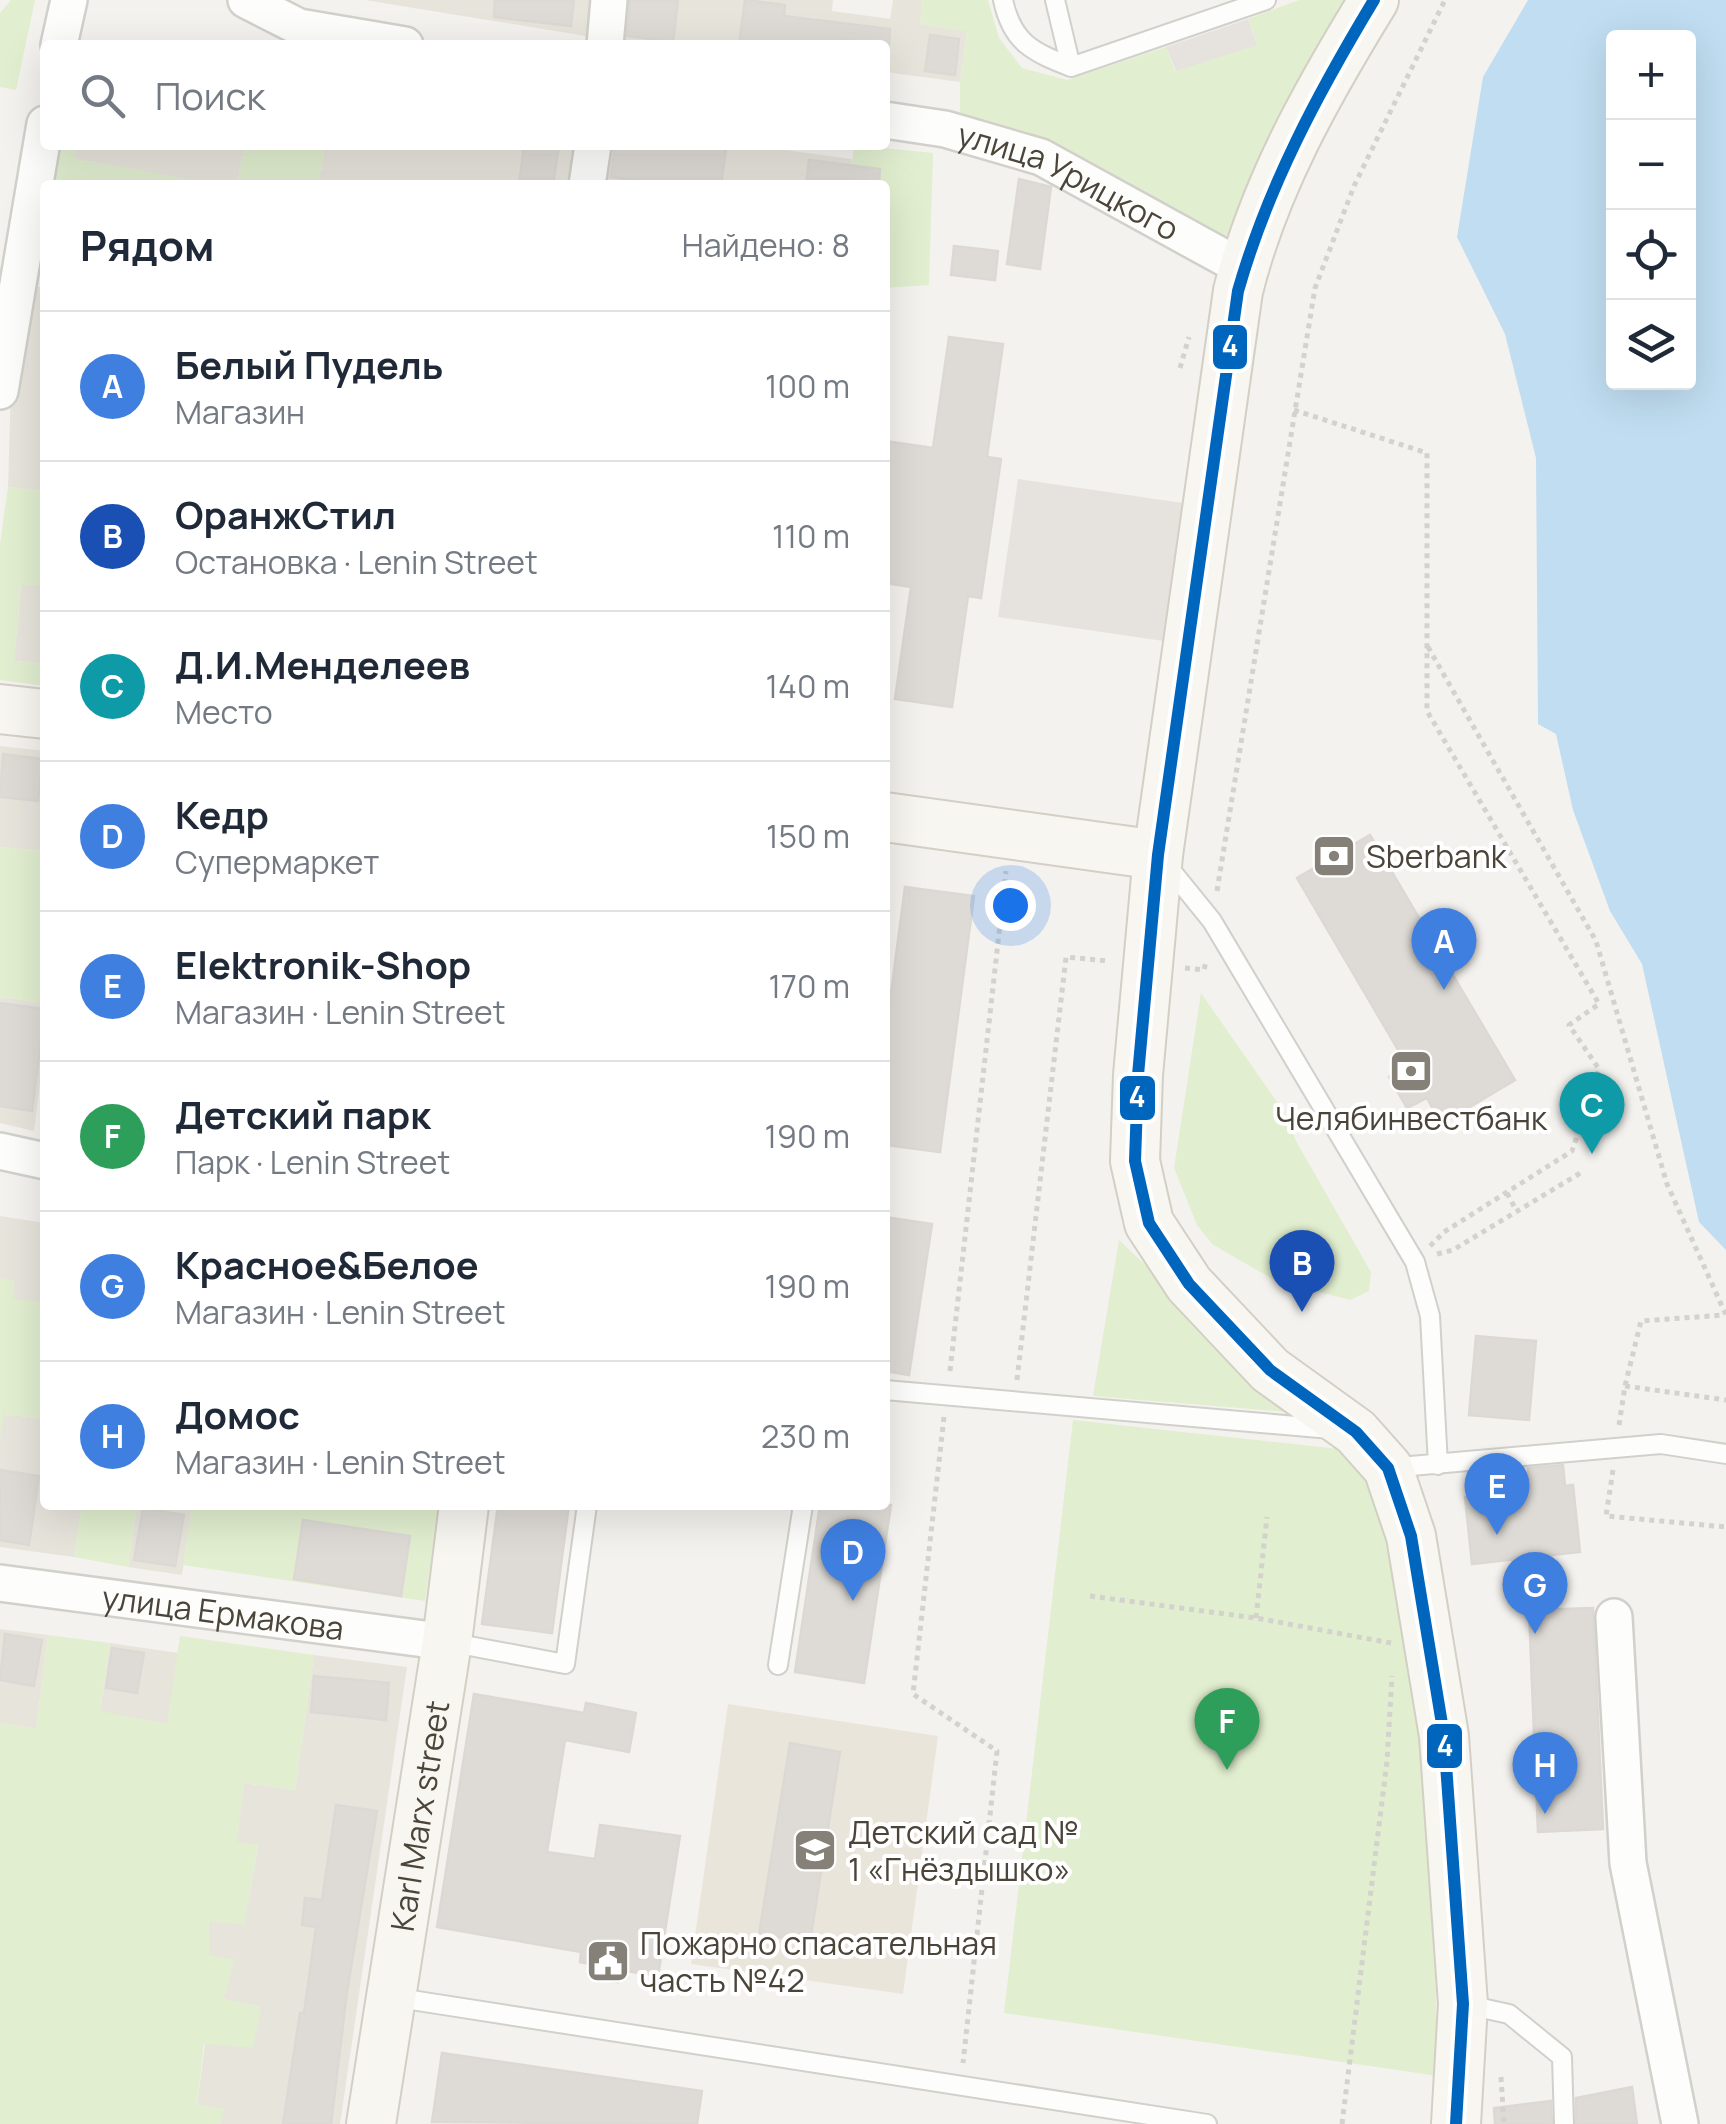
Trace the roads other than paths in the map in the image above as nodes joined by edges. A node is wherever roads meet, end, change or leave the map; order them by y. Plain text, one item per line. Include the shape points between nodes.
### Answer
1 (70, 0) edge
2 (246, 0) edge
3 (609, 0) edge
4 (1003, 0) edge
5 (1054, 0) edge
6 (1266, 0) edge
7 (1374, 0) edge
8 (61, 40) edge
9 (376, 40) edge
10 (605, 40) edge
11 (1071, 67) junction
12 (890, 121) edge
13 (41, 150) edge
14 (592, 150) edge
15 (588, 180) edge
16 (1243, 268) junction
17 (0, 392) edge
18 (0, 709) edge
19 (40, 713) edge
20 (890, 817) edge
21 (1158, 855) junction
22 (0, 1151) edge
23 (40, 1160) edge
24 (890, 1390) edge
25 (1356, 1432) junction
26 (1726, 1454) edge
27 (1438, 1465) junction
28 (1388, 1468) junction
29 (463, 1510) edge
30 (586, 1510) edge
31 (802, 1510) edge
32 (0, 1583) edge
33 (1614, 1617) dead end
34 (447, 1642) junction
35 (778, 1666) dead end
36 (391, 1996) junction
37 (1462, 2004) junction
38 (370, 2124) edge
39 (1207, 2124) edge
40 (1456, 2124) edge
41 (1564, 2124) edge
42 (1680, 2124) edge

1 - 8 street
2 - 9 street via 299,27
3 - 10 street
4 - 11 lane via 1008,24 1032,51
5 - 11 lane
6 - 11 lane
7 - 16 main road via 1290,148
12 - 16 street, улица Урицкого via 1040,157
13 - 17 street
14 - 15 street
16 - 21 main road
18 - 19 main road
20 - 21 main road
21 - 25 main road via 1135,1161 1149,1223 1189,1284 1270,1370
21 - 27 lane via 1212,921 1415,1262 1430,1316
22 - 23 street
24 - 25 lane
25 - 28 main road
26 - 27 lane via 1661,1444
27 - 28 lane
28 - 37 main road via 1411,1536 1412,1658 1444,1736
29 - 34 main road, Karl Marx street
30 - 34 lane via 564,1664
31 - 35 lane
32 - 34 street, улица Ермакова
33 - 42 street via 1628,1863
34 - 36 main road, Karl Marx street
36 - 38 main road, Karl Marx street
36 - 39 lane
37 - 40 main road
37 - 41 lane via 1509,2014 1562,2057

